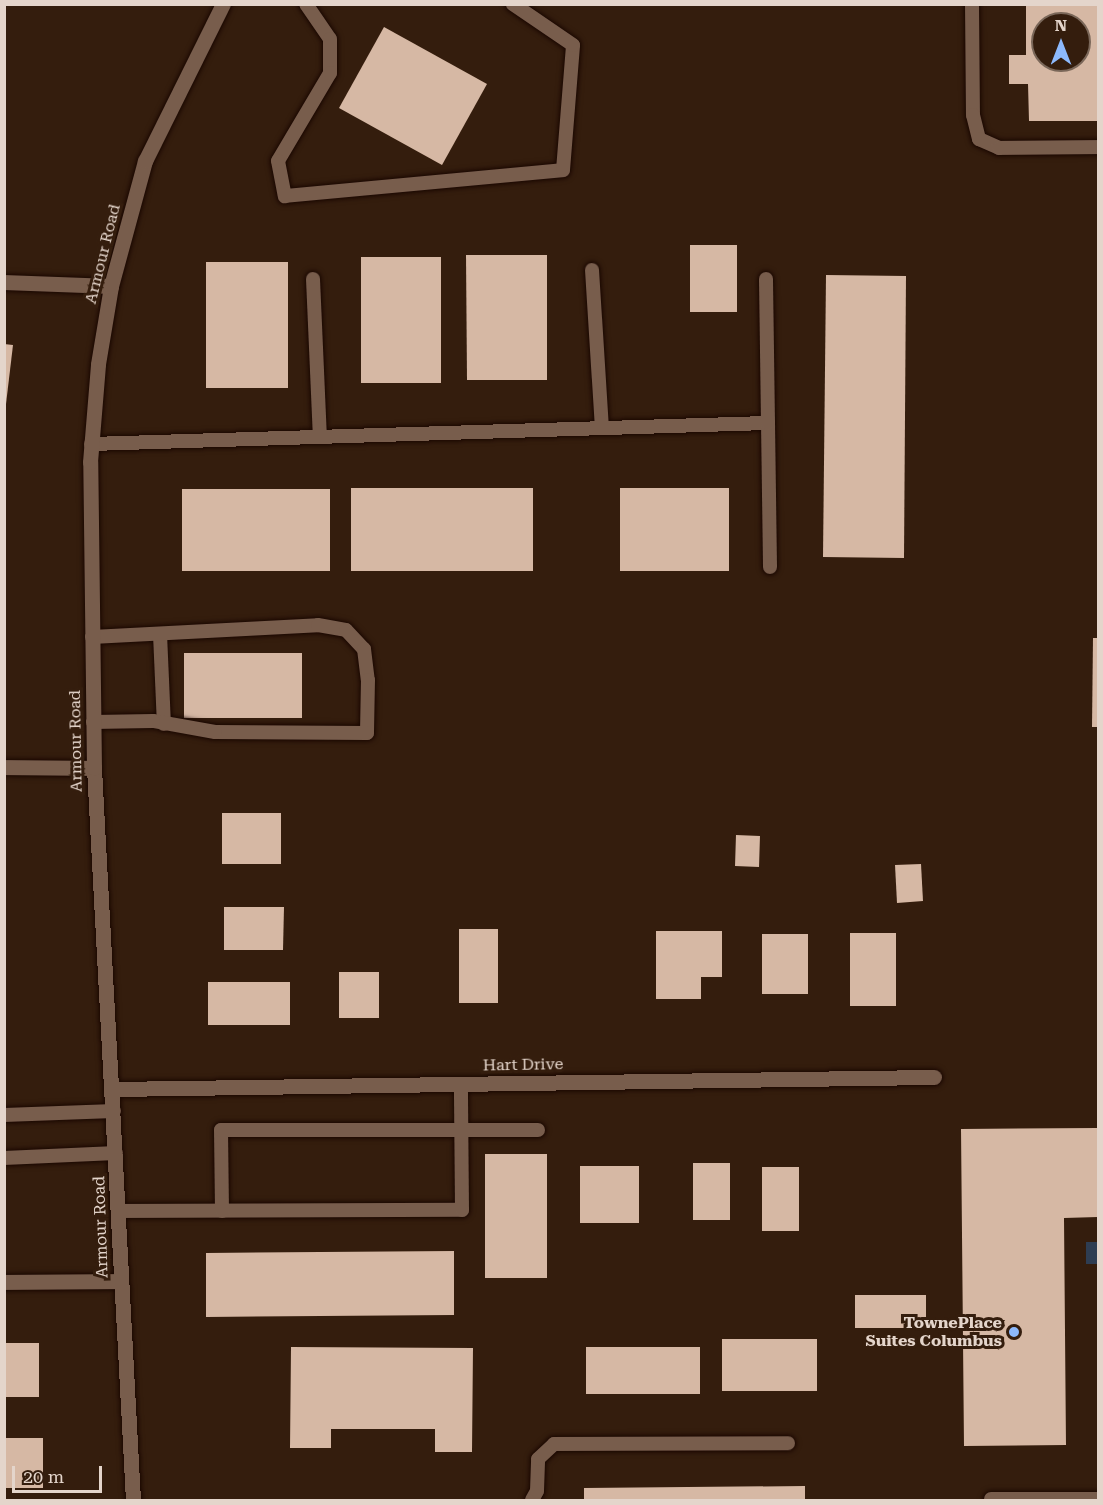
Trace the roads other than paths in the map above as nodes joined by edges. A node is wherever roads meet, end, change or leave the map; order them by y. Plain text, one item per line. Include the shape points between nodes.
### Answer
1 (223, 4) edge
2 (306, 4) edge
3 (513, 4) edge
4 (972, 4) edge
5 (1098, 147) edge
6 (592, 270) dead end
7 (313, 279) dead end
8 (766, 279) dead end
9 (4, 282) edge
10 (111, 286) junction
11 (768, 423) junction
12 (602, 428) junction
13 (320, 437) junction
14 (91, 444) junction
15 (770, 567) dead end
16 (160, 634) junction
17 (92, 637) junction
18 (93, 722) junction
19 (164, 724) junction
20 (4, 767) edge
21 (94, 768) junction
22 (934, 1077) dead end
23 (461, 1084) junction
24 (114, 1089) junction
25 (114, 1110) junction
26 (4, 1115) edge
27 (462, 1130) junction
28 (538, 1130) dead end
29 (116, 1153) junction
30 (4, 1158) edge
31 (118, 1211) junction
32 (222, 1211) junction
33 (121, 1281) junction
34 (4, 1282) edge
35 (788, 1443) dead end
36 (991, 1499) edge
37 (1098, 1499) edge
38 (133, 1500) edge
39 (532, 1500) edge

1 - 10 street, Armour Road via 146,161
2 - 3 lane via 330,39 330,73 278,161 285,196 563,170 573,45
4 - 5 lane via 973,115 979,139 999,148
6 - 12 lane
7 - 13 lane
8 - 11 lane
9 - 10 street
10 - 14 street, Armour Road via 98,364
11 - 12 lane
11 - 15 lane
12 - 13 lane
13 - 14 lane
14 - 17 street, Armour Road
16 - 17 lane
16 - 19 lane
16 - 19 lane via 289,625 346,630 364,649 368,680 367,733 215,732
17 - 18 street, Armour Road
18 - 19 lane
18 - 21 street, Armour Road
20 - 21 street
21 - 24 street, Armour Road
22 - 23 street, Hart Drive
23 - 24 street, Hart Drive
23 - 27 lane
24 - 25 street, Armour Road
25 - 26 lane
25 - 29 street, Armour Road
27 - 28 lane
27 - 32 lane via 462,1210
27 - 32 lane via 221,1130
29 - 30 lane
29 - 31 street, Armour Road
31 - 32 lane
31 - 33 street, Armour Road
33 - 34 street
33 - 38 street, Armour Road
35 - 39 lane via 554,1444 538,1459 537,1491
36 - 37 lane

